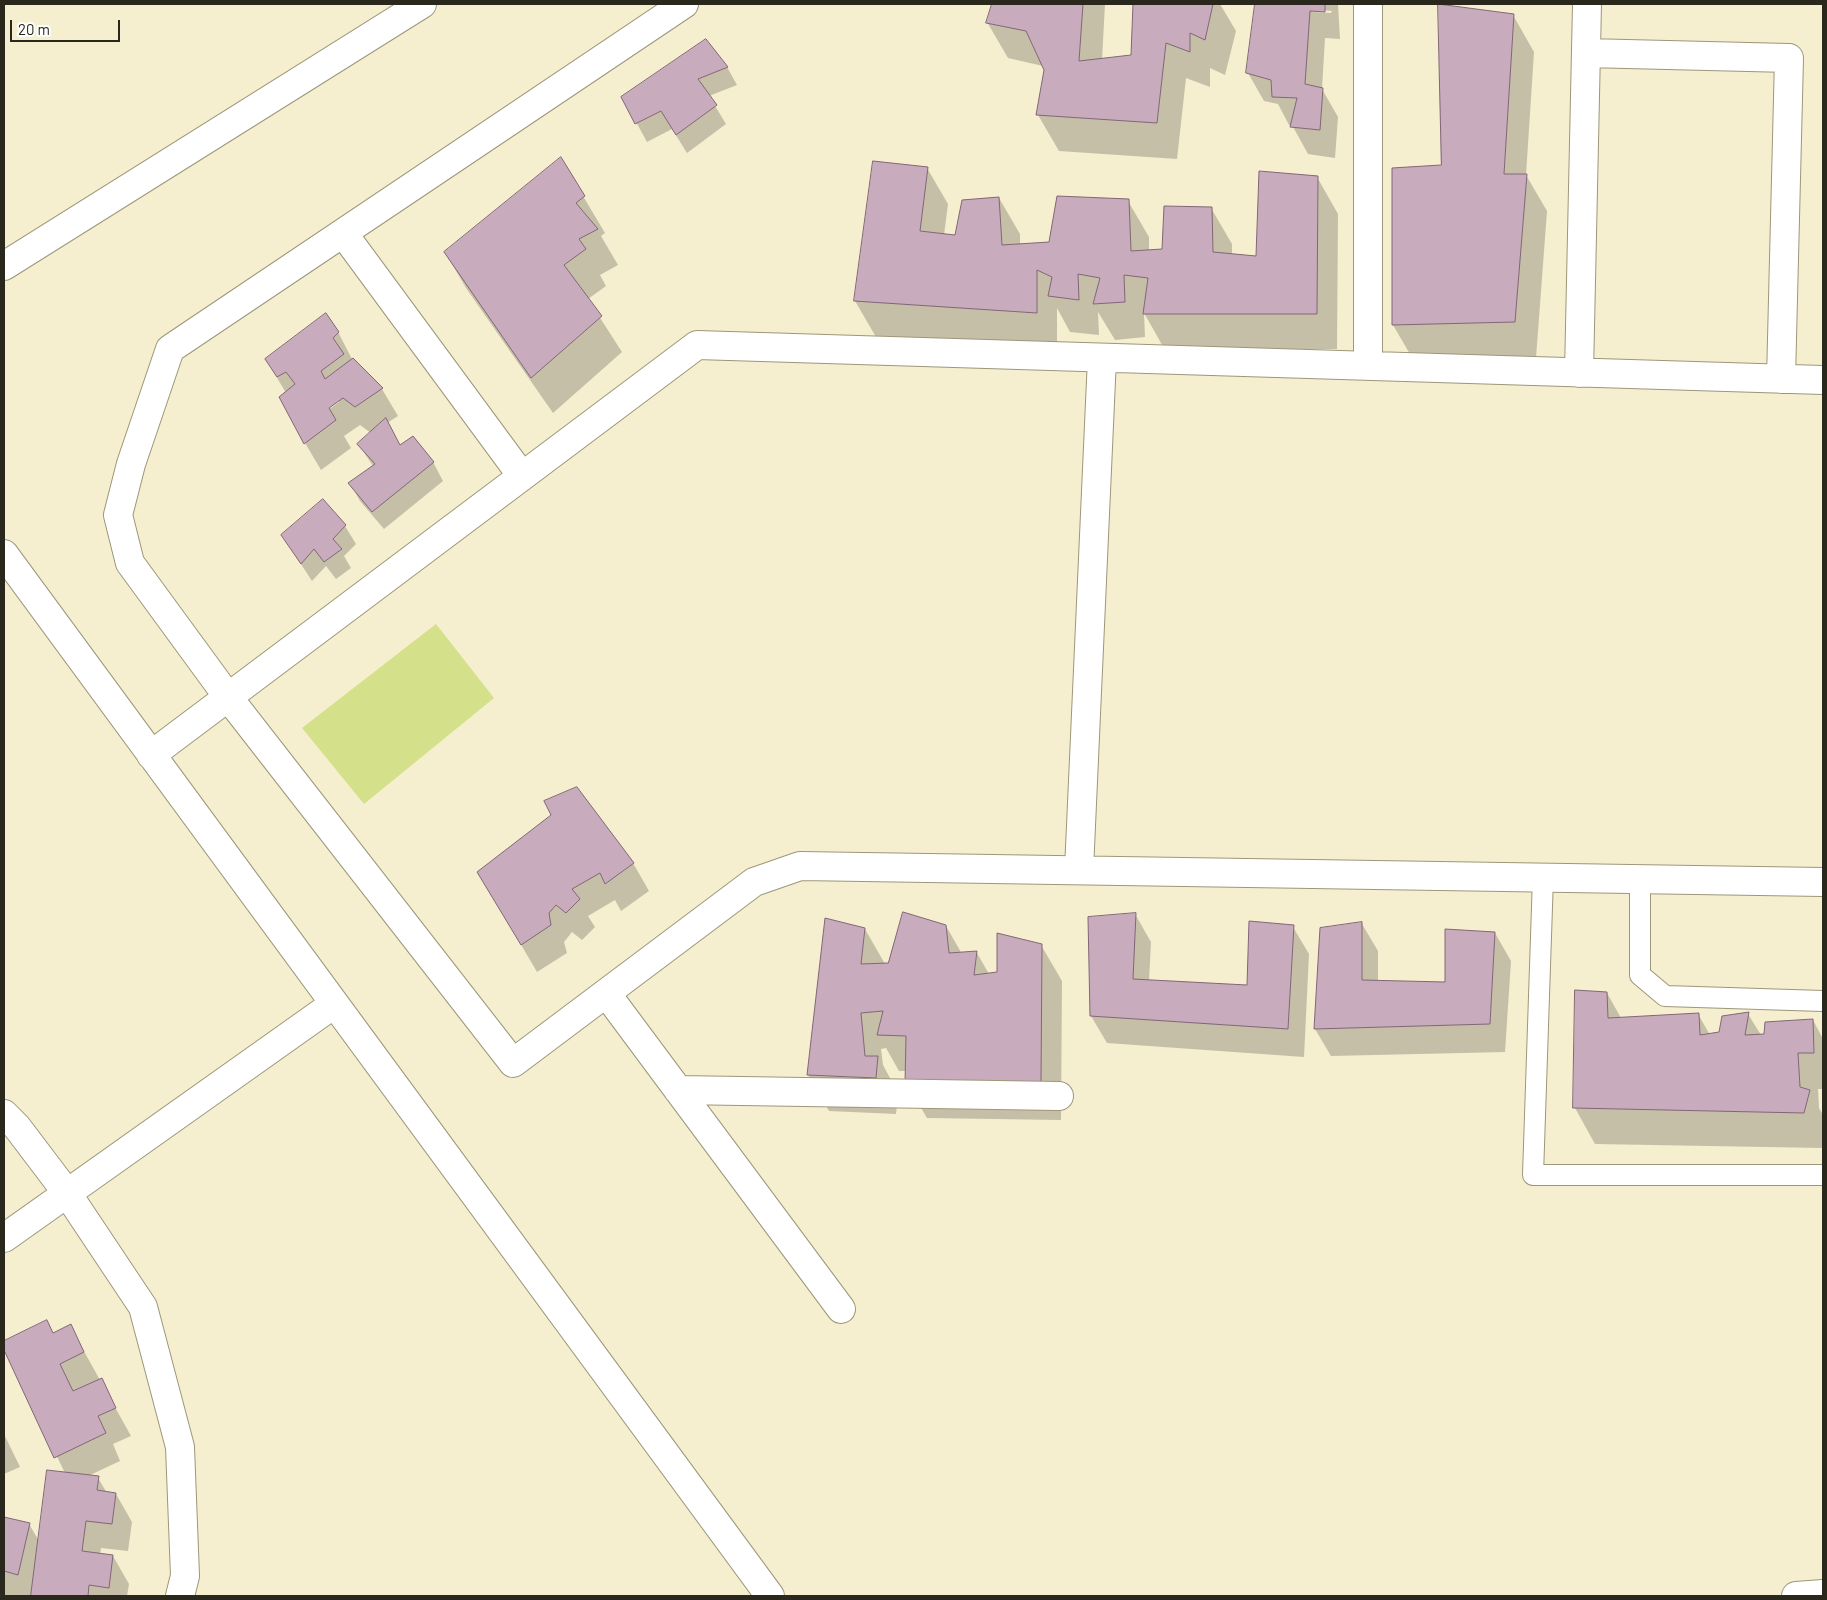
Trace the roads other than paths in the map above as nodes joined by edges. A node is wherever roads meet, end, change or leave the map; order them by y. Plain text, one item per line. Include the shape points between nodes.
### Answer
1 (422, 4) edge
2 (684, 4) edge
3 (1368, 4) edge
4 (1587, 4) edge
5 (1586, 54) junction
6 (343, 233) junction
7 (4, 266) edge
8 (1102, 358) junction
9 (1368, 366) junction
10 (1579, 373) junction
11 (1781, 379) junction
12 (1823, 380) edge
13 (522, 476) junction
14 (4, 554) edge
15 (228, 697) junction
16 (151, 755) junction
17 (1079, 870) junction
18 (1543, 877) junction
19 (1640, 879) junction
20 (1823, 882) edge
21 (606, 993) junction
22 (1823, 1001) edge
23 (334, 1004) junction
24 (678, 1090) junction
25 (1059, 1096) dead end
26 (4, 1114) edge
27 (1823, 1175) edge
28 (67, 1193) junction
29 (4, 1238) edge
30 (842, 1309) dead end
31 (1823, 1594) edge
32 (180, 1596) edge
33 (770, 1596) edge
34 (1796, 1596) edge

1 - 7 street
2 - 6 street
3 - 9 street
4 - 5 street
5 - 10 street
5 - 11 street via 1789,58
6 - 13 street
6 - 15 street via 170,349 131,464 118,515 130,563
8 - 9 street
8 - 13 street via 697,345
8 - 17 street
9 - 10 street
10 - 11 street
11 - 12 street
13 - 15 street
14 - 16 street
15 - 16 street
15 - 21 street via 513,1063
16 - 23 street
17 - 18 street
17 - 21 street via 800,866 754,882
18 - 19 street
18 - 27 lane via 1533,1175
19 - 20 street
19 - 22 lane via 1640,975 1665,996
21 - 24 street
23 - 28 street
23 - 33 street
24 - 25 street
24 - 30 street
26 - 28 street via 18,1127
28 - 29 street
28 - 32 street via 143,1307 180,1447 185,1576
31 - 34 street

